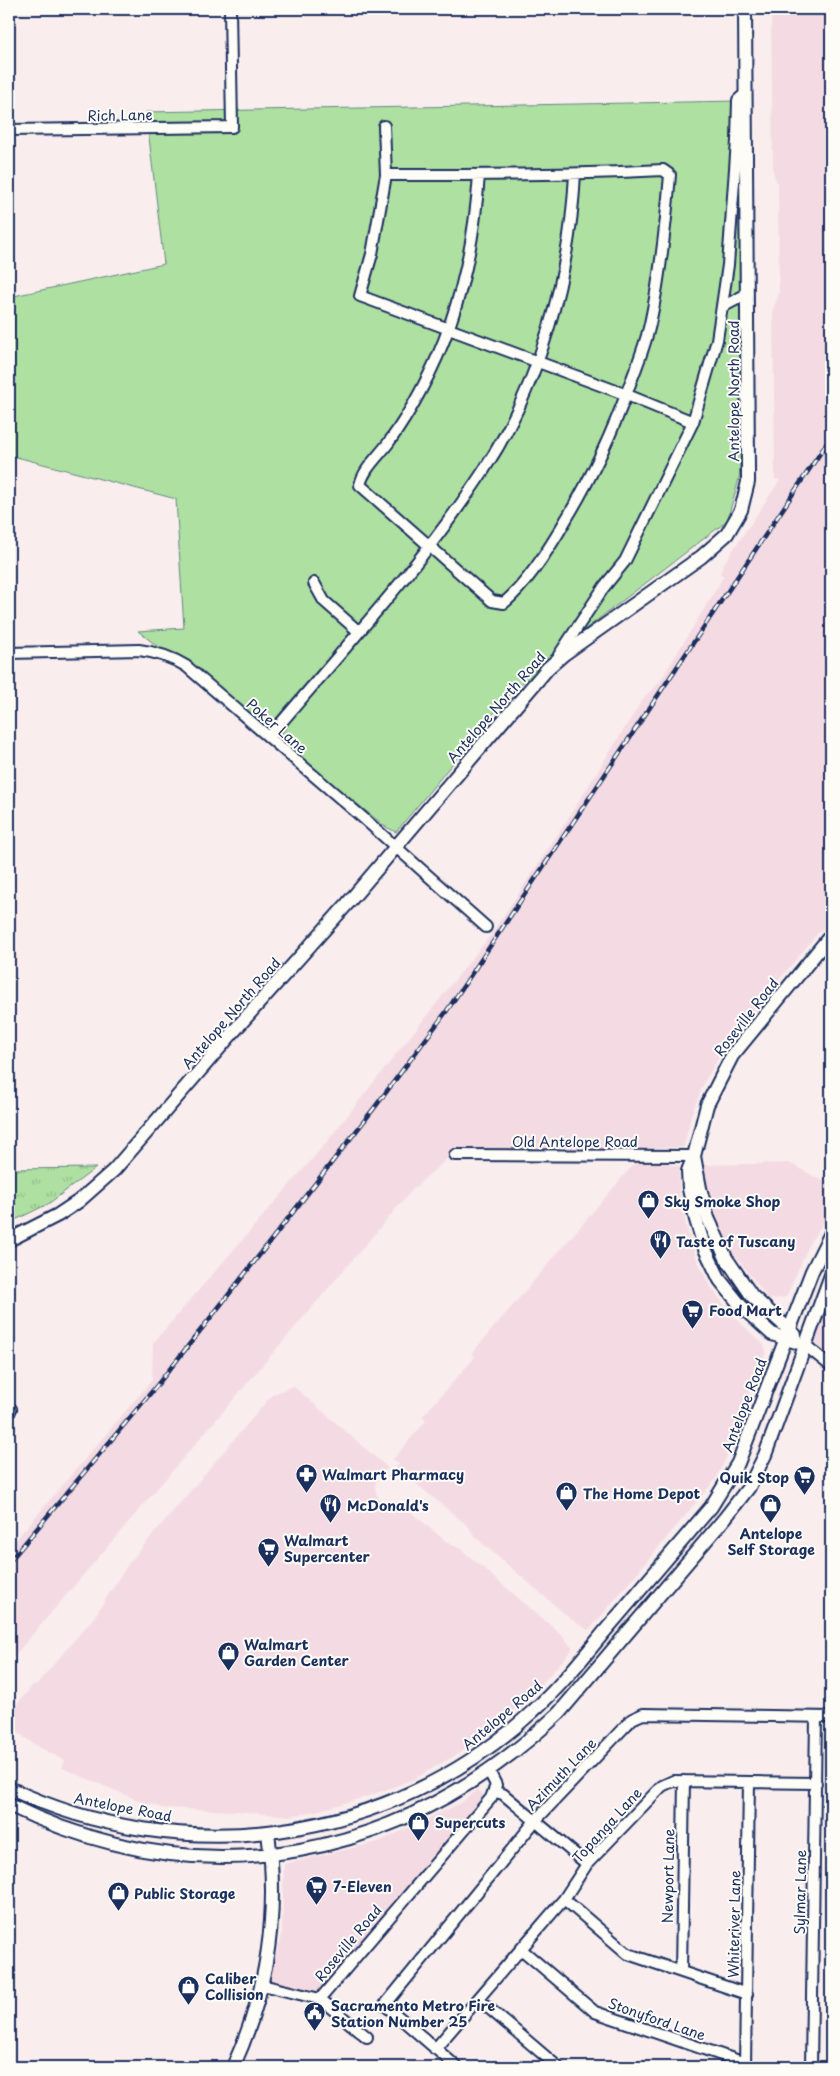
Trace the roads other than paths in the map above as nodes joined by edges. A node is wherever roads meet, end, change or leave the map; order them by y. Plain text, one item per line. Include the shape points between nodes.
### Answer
1 (230, 9) edge
2 (745, 9) edge
3 (746, 93) junction
4 (384, 126) dead end
5 (9, 130) edge
6 (575, 174) junction
7 (386, 175) junction
8 (479, 175) junction
9 (747, 294) junction
10 (722, 307) junction
11 (448, 329) junction
12 (538, 362) junction
13 (627, 394) junction
14 (693, 422) junction
15 (430, 546) junction
16 (314, 583) dead end
17 (358, 631) junction
18 (9, 653) edge
19 (553, 664) junction
20 (269, 737) junction
21 (395, 847) junction
22 (486, 927) dead end
23 (830, 940) edge
24 (456, 1154) dead end
25 (694, 1156) junction
26 (831, 1233) edge
27 (9, 1240) edge
28 (831, 1275) edge
29 (787, 1334) junction
30 (805, 1345) junction
31 (831, 1366) edge
32 (9, 1407) edge
33 (9, 1412) edge
34 (640, 1590) junction
35 (591, 1648) junction
36 (611, 1653) junction
37 (532, 1713) junction
38 (554, 1717) junction
39 (816, 1717) junction
40 (831, 1717) edge
41 (489, 1771) junction
42 (684, 1781) junction
43 (750, 1782) junction
44 (816, 1783) junction
45 (9, 1788) edge
46 (495, 1792) junction
47 (9, 1805) edge
48 (535, 1821) junction
49 (268, 1833) junction
50 (271, 1854) junction
51 (587, 1864) junction
52 (564, 1898) junction
53 (521, 1949) junction
54 (681, 1972) junction
55 (262, 1985) junction
56 (747, 1994) junction
57 (320, 1999) junction
58 (478, 1999) junction
59 (367, 2037) dead end
60 (435, 2049) junction
61 (745, 2065) edge
62 (233, 2067) edge
63 (457, 2067) edge
64 (558, 2067) edge
65 (811, 2067) edge

1 - 5 street, Rich Lane via 232,127
2 - 3 main road, Antelope North Road
3 - 9 main road, Antelope North Road
3 - 10 street via 738,100 728,265
4 - 7 street
6 - 8 street
6 - 12 street via 565,266
6 - 13 street via 663,170 670,176 651,320
7 - 8 street
7 - 11 street via 374,246 360,296
8 - 11 street via 466,269
9 - 10 street
9 - 19 main road, Antelope North Road via 748,482 741,510 727,534 701,558
10 - 14 street via 709,372
11 - 12 street
11 - 15 street via 422,389 391,440 362,476 360,486
12 - 13 street
12 - 15 street via 485,469
13 - 14 street
13 - 15 street via 596,467 558,535 516,593 504,603 492,602
14 - 19 street via 625,562 604,587
15 - 17 street
16 - 17 street via 324,601
17 - 20 street
18 - 20 street, Poker Lane via 139,650 166,656 186,666
19 - 21 main road, Antelope North Road
20 - 21 street, Poker Lane
21 - 22 street, Poker Lane
21 - 27 main road, Antelope North Road via 114,1170 85,1197 58,1215
23 - 25 main road, Roseville Road via 732,1056 708,1105
24 - 25 street, Old Antelope Road
25 - 29 main road, Roseville Road via 708,1218 726,1258 752,1296
26 - 29 main road, Antelope Road via 818,1256
28 - 30 main road
29 - 30 main road, Roseville Road
29 - 34 main road, Antelope Road via 731,1477 711,1507
30 - 31 street
30 - 36 main road via 765,1455 749,1487
32 - 33 street
34 - 35 main road, Antelope Road
34 - 36 main road via 638,1603 608,1640 606,1647
35 - 37 main road, Antelope Road
35 - 38 main road via 590,1661 555,1700
36 - 38 main road
37 - 41 main road via 529,1726 489,1760
37 - 49 main road, Antelope Road via 480,1755 422,1790 340,1818
38 - 41 main road
39 - 40 street, Azimuth Lane
39 - 44 street, Sylmar Lane
39 - 48 street, Azimuth Lane via 637,1716
41 - 46 street via 496,1785
41 - 50 main road via 441,1801 387,1826 318,1846
42 - 43 street, Topanga Lane
42 - 51 street, Topanga Lane via 662,1786
42 - 54 street, Newport Lane
43 - 44 street, Topanga Lane
43 - 56 street, Whiteriver Lane
44 - 65 street, Sylmar Lane
45 - 49 main road, Antelope Road via 84,1817 154,1831 214,1836
46 - 48 street via 503,1794
46 - 57 street, Roseville Road
47 - 50 main road via 79,1834 151,1851 217,1857
48 - 51 street
48 - 60 street, Azimuth Lane via 385,2006
49 - 50 main road
50 - 55 main road via 271,1933
51 - 52 street, Topanga Lane
52 - 53 street, Topanga Lane
52 - 54 street via 628,1954
53 - 58 street, Topanga Lane
53 - 61 street, Stonyford Lane via 595,2012
54 - 56 street
55 - 57 street
55 - 62 main road
56 - 61 street, Whiteriver Lane
57 - 59 street
58 - 60 street, Topanga Lane
58 - 64 street
60 - 63 street

